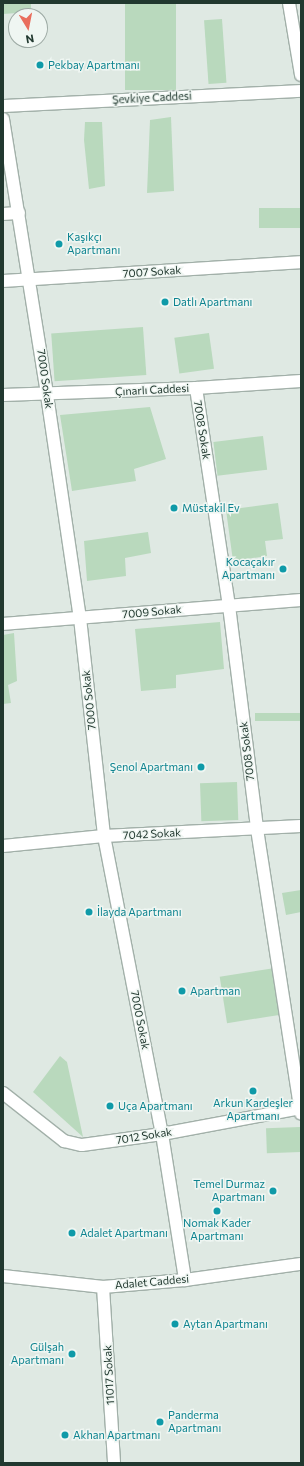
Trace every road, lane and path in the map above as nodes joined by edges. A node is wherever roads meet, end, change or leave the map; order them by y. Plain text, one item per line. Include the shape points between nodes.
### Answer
1 (289, 3) edge
2 (301, 75) edge
3 (301, 91) edge
4 (3, 106) edge
5 (3, 119) edge
6 (19, 213) junction
7 (3, 214) edge
8 (301, 262) edge
9 (30, 280) junction
10 (3, 281) edge
11 (301, 381) edge
12 (196, 388) junction
13 (3, 395) edge
14 (48, 395) junction
15 (301, 600) edge
16 (229, 606) junction
17 (80, 618) junction
18 (3, 624) edge
19 (301, 826) edge
20 (257, 829) junction
21 (104, 836) junction
22 (3, 846) edge
23 (3, 1092) edge
24 (301, 1110) edge
25 (162, 1134) junction
26 (301, 1264) edge
27 (3, 1276) edge
28 (184, 1280) junction
29 (104, 1287) junction
30 (114, 1463) edge

1 - 2 street
3 - 4 street, Şevkiye Caddesi
5 - 6 street, 7000 Sokak
6 - 7 street
6 - 9 street, 7000 Sokak
8 - 9 street, 7007 Sokak
9 - 10 street, 7007 Sokak
9 - 14 street, 7000 Sokak
11 - 12 street, Çınarlı Caddesi
12 - 14 street, Çınarlı Caddesi
12 - 16 street, 7008 Sokak
13 - 14 street, Çınarlı Caddesi
14 - 17 street, 7000 Sokak
15 - 16 street, 7009 Sokak
16 - 17 street, 7009 Sokak
16 - 20 street, 7008 Sokak
17 - 18 street, 7009 Sokak
17 - 21 street, 7000 Sokak
19 - 20 street, 7042 Sokak
20 - 21 street, 7042 Sokak
20 - 24 street, 7008 Sokak
21 - 22 street, 7042 Sokak
21 - 25 street, 7000 Sokak
23 - 25 street, 7012 Sokak via 71,1144 82,1145
24 - 25 street, 7012 Sokak
25 - 28 street, 7000 Sokak
26 - 28 street, Adalet Caddesi
27 - 29 street, Adalet Caddesi
28 - 29 street, Adalet Caddesi
29 - 30 street, 11017 Sokak

